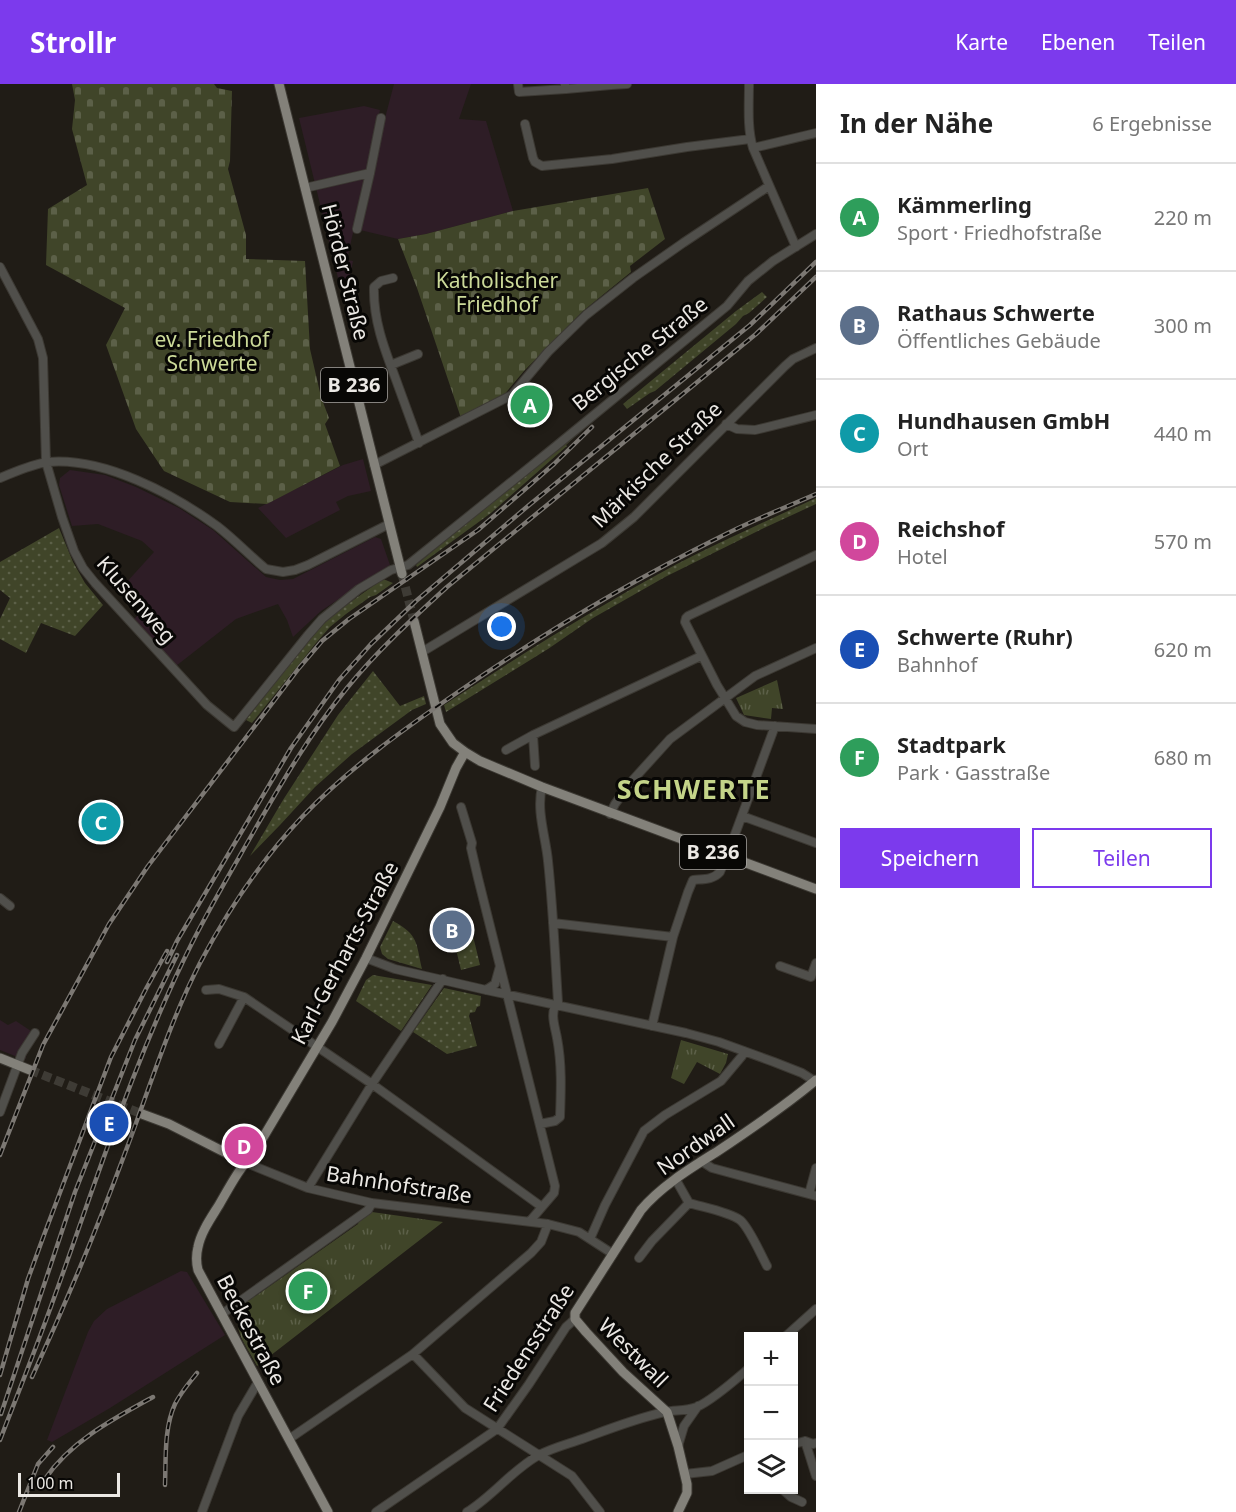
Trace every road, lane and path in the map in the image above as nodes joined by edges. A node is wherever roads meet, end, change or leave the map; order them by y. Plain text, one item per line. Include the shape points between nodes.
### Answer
1 (279, 84) edge
2 (627, 84) edge
3 (749, 84) edge
4 (611, 85) edge
5 (565, 86) edge
6 (519, 88) edge
7 (525, 100) dead end
8 (381, 118) dead end
9 (525, 124) dead end
10 (816, 133) edge
11 (750, 139) junction
12 (753, 148) junction
13 (370, 172) junction
14 (769, 186) junction
15 (305, 188) junction
16 (357, 230) dead end
17 (816, 234) edge
18 (796, 247) junction
19 (0, 267) edge
20 (393, 278) dead end
21 (816, 348) edge
22 (418, 354) dead end
23 (391, 365) junction
24 (816, 415) edge
25 (726, 424) junction
26 (419, 443) junction
27 (46, 462) junction
28 (374, 465) junction
29 (0, 478) edge
30 (389, 524) junction
31 (816, 555) edge
32 (401, 571) junction
33 (414, 621) tunnel mouth
34 (816, 648) edge
35 (422, 652) junction
36 (701, 656) junction
37 (726, 698) junction
38 (775, 726) junction
39 (234, 727) joint
40 (816, 729) edge
41 (533, 735) junction
42 (506, 750) dead end
43 (465, 752) junction
44 (535, 766) dead end
45 (542, 787) junction
46 (461, 807) dead end
47 (610, 814) junction
48 (742, 816) junction
49 (816, 843) edge
50 (726, 857) junction
51 (816, 889) edge
52 (0, 898) edge
53 (10, 906) dead end
54 (553, 923) junction
55 (673, 937) junction
56 (366, 958) junction
57 (816, 963) edge
58 (500, 965) junction
59 (780, 966) dead end
60 (813, 978) edge
61 (443, 979) junction
62 (206, 990) dead end
63 (486, 990) junction
64 (508, 995) junction
65 (244, 998) junction
66 (555, 1005) junction
67 (652, 1026) junction
68 (35, 1033) dead end
69 (219, 1044) dead end
70 (317, 1046) junction
71 (744, 1051) junction
72 (0, 1058) edge
73 (18, 1065) junction
74 (30, 1070) tunnel mouth
75 (816, 1081) edge
76 (372, 1084) junction
77 (0, 1112) edge
78 (142, 1114) tunnel mouth
79 (540, 1124) junction
80 (701, 1161) junction
81 (244, 1162) junction
82 (816, 1168) edge
83 (676, 1180) junction
84 (308, 1188) junction
85 (813, 1195) edge
86 (372, 1203) junction
87 (689, 1203) junction
88 (542, 1207) junction
89 (530, 1221) junction
90 (548, 1224) junction
91 (590, 1239) junction
92 (612, 1254) junction
93 (639, 1258) dead end
94 (767, 1266) dead end
95 (816, 1309) edge
96 (222, 1314) junction
97 (575, 1319) junction
98 (790, 1332) edge
99 (413, 1354) junction
100 (744, 1372) edge
101 (258, 1382) junction
102 (698, 1406) junction
103 (667, 1412) junction
104 (497, 1429) junction
105 (289, 1439) junction
106 (811, 1443) edge
107 (678, 1446) junction
108 (540, 1455) junction
109 (744, 1457) edge
110 (685, 1474) junction
111 (816, 1476) edge
112 (788, 1494) edge
113 (802, 1502) dead end
114 (202, 1512) edge
115 (328, 1512) edge
116 (376, 1512) edge
117 (467, 1512) edge
118 (600, 1512) edge
119 (679, 1512) edge

1 - 15 main road, Hörder Straße / B 236
2 - 4 street
3 - 11 street
4 - 5 street
5 - 6 street
6 - 7 street
8 - 13 street
9 - 11 street via 533,158 542,166
10 - 12 street
11 - 12 street
12 - 14 street
13 - 15 street
13 - 16 street
14 - 18 street
14 - 26 street via 586,315 548,351 512,395
15 - 28 main road, Hörder Straße / B 236
17 - 18 street, Bergische Straße
18 - 32 street, Bergische Straße via 748,281 727,306
19 - 27 street, Klusenweg via 38,339 43,358
20 - 23 street via 374,287 378,325
21 - 25 street, Märkische Straße via 793,359
22 - 23 street
23 - 26 street
24 - 25 street via 755,430
25 - 35 street, Märkische Straße via 634,517 602,543
26 - 28 street
27 - 29 street
27 - 30 street via 87,464 162,492 217,527 266,569 274,571 308,565
27 - 39 street, Klusenweg via 74,550 94,584 207,705
28 - 30 main road, Hörder Straße / B 236
30 - 32 main road, Hörder Straße / B 236
31 - 36 street via 688,616 685,622
32 - 39 street, Bergische Straße via 391,570 359,589 322,619
33 - 35 main road, B 236
34 - 37 street via 755,676
35 - 43 main road, B 236 via 440,724
36 - 37 street
36 - 41 street
37 - 38 street via 736,716 745,722
37 - 47 street via 670,739 631,782
38 - 40 street
38 - 48 street
41 - 42 street
41 - 44 street
43 - 45 main road, B 236
43 - 56 main road, Karl-Gerharts-Straße
45 - 47 main road, B 236
45 - 54 street via 539,798
46 - 58 street
47 - 50 main road, B 236
48 - 49 street
48 - 50 street
50 - 51 main road, B 236
50 - 55 street via 716,876 693,880
52 - 53 street
54 - 55 street
54 - 66 street via 558,1002
55 - 67 street
56 - 61 street
56 - 70 main road, Karl-Gerharts-Straße
57 - 60 street
58 - 63 street via 495,984
58 - 64 street
59 - 60 street
61 - 63 street
61 - 76 street
62 - 65 street via 219,989
63 - 64 street
64 - 66 street
64 - 79 street
65 - 69 street
65 - 70 street
66 - 67 street
66 - 79 street via 552,1013 561,1058 560,1117
67 - 71 street
68 - 73 street
70 - 76 street
70 - 81 main road, Karl-Gerharts-Straße via 255,1151
71 - 75 street
71 - 91 street via 721,1081 644,1131
72 - 73 main road
73 - 74 main road
73 - 77 street
75 - 80 main road, Nordwall
76 - 84 street
76 - 88 street
78 - 81 main road, Bahnhofstraße
79 - 88 street via 555,1186
80 - 83 main road, Nordwall
80 - 85 street via 712,1168
81 - 84 street, Bahnhofstraße
81 - 96 main road, Beckestraße via 201,1236 196,1253 198,1270
82 - 85 street
83 - 87 street
83 - 92 main road, Nordwall via 649,1200
84 - 86 street, Bahnhofstraße
86 - 89 street, Bahnhofstraße
86 - 96 street via 368,1210
87 - 93 street
87 - 94 street via 740,1220
88 - 89 street
89 - 90 street, Bahnhofstraße
90 - 91 street, Bahnhofstraße
90 - 99 street via 541,1242 531,1253
91 - 92 street, Bahnhofstraße
92 - 97 main road, Friedensstraße via 576,1310
95 - 98 street
96 - 101 main road, Beckestraße
97 - 103 main road, Westwall via 623,1372
97 - 104 street, Friedensstraße
99 - 104 street via 465,1408
99 - 105 street
100 - 102 street
101 - 105 main road, Beckestraße
101 - 114 street via 238,1416
102 - 103 street
102 - 107 street via 684,1426
103 - 107 main road
103 - 108 street
104 - 108 street
104 - 116 street, Friedensstraße
105 - 115 main road, Beckestraße
106 - 111 street
107 - 110 main road
108 - 117 street
108 - 118 street via 572,1476
109 - 110 street via 712,1471
110 - 119 main road via 687,1493
112 - 113 street

